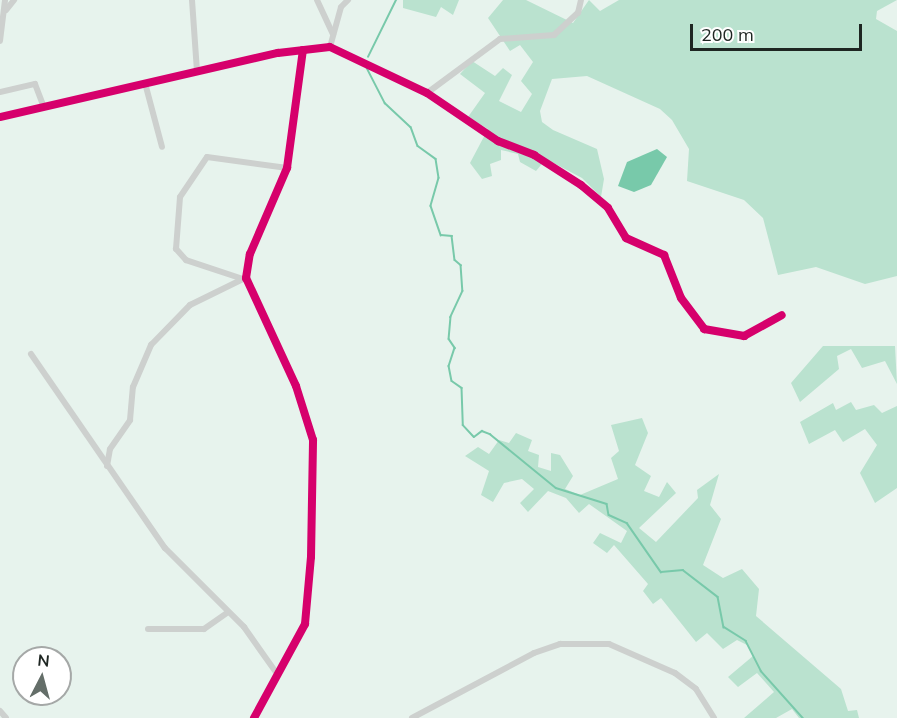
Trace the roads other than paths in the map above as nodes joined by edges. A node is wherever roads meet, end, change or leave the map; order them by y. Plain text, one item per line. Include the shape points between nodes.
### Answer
1 (5, 0) edge
2 (14, 0) edge
3 (192, 0) edge
4 (317, 0) edge
5 (348, 0) edge
6 (581, 0) edge
7 (6, 10) junction
8 (333, 35) junction
9 (0, 41) edge
10 (330, 47) junction
11 (303, 50) junction
12 (197, 71) junction
13 (145, 83) junction
14 (0, 92) edge
15 (427, 93) junction
16 (44, 108) junction
17 (0, 117) edge
18 (162, 147) dead end
19 (287, 168) junction
20 (244, 279) junction
21 (782, 315) dead end
22 (31, 354) dead end
23 (107, 467) junction
24 (228, 612) junction
25 (148, 629) dead end
26 (275, 671) junction
27 (0, 711) edge
28 (6, 718) edge
29 (254, 718) edge
30 (412, 718) edge
31 (714, 718) edge

1 - 7 street
2 - 7 street
3 - 12 street
4 - 8 street
5 - 8 street
6 - 15 street via 578,13 554,35 500,39
7 - 9 street
8 - 10 street
10 - 11 street
10 - 15 street
11 - 12 street
11 - 19 street
12 - 13 street
13 - 16 street
13 - 18 street
14 - 16 street via 35,84
15 - 21 street via 498,141 534,155 599,199 626,238 664,255 681,298 704,329 744,336
16 - 17 street
19 - 20 street via 250,254
19 - 20 street via 207,157 180,197 176,249 186,260
20 - 23 street via 190,304 151,345 137,373 130,420 110,449
20 - 26 street via 296,386 315,453 305,624
22 - 23 street
23 - 24 street via 165,548
24 - 25 street via 204,629
24 - 26 street
26 - 29 street
27 - 28 street
30 - 31 street via 534,653 560,644 609,644 675,673 696,689

